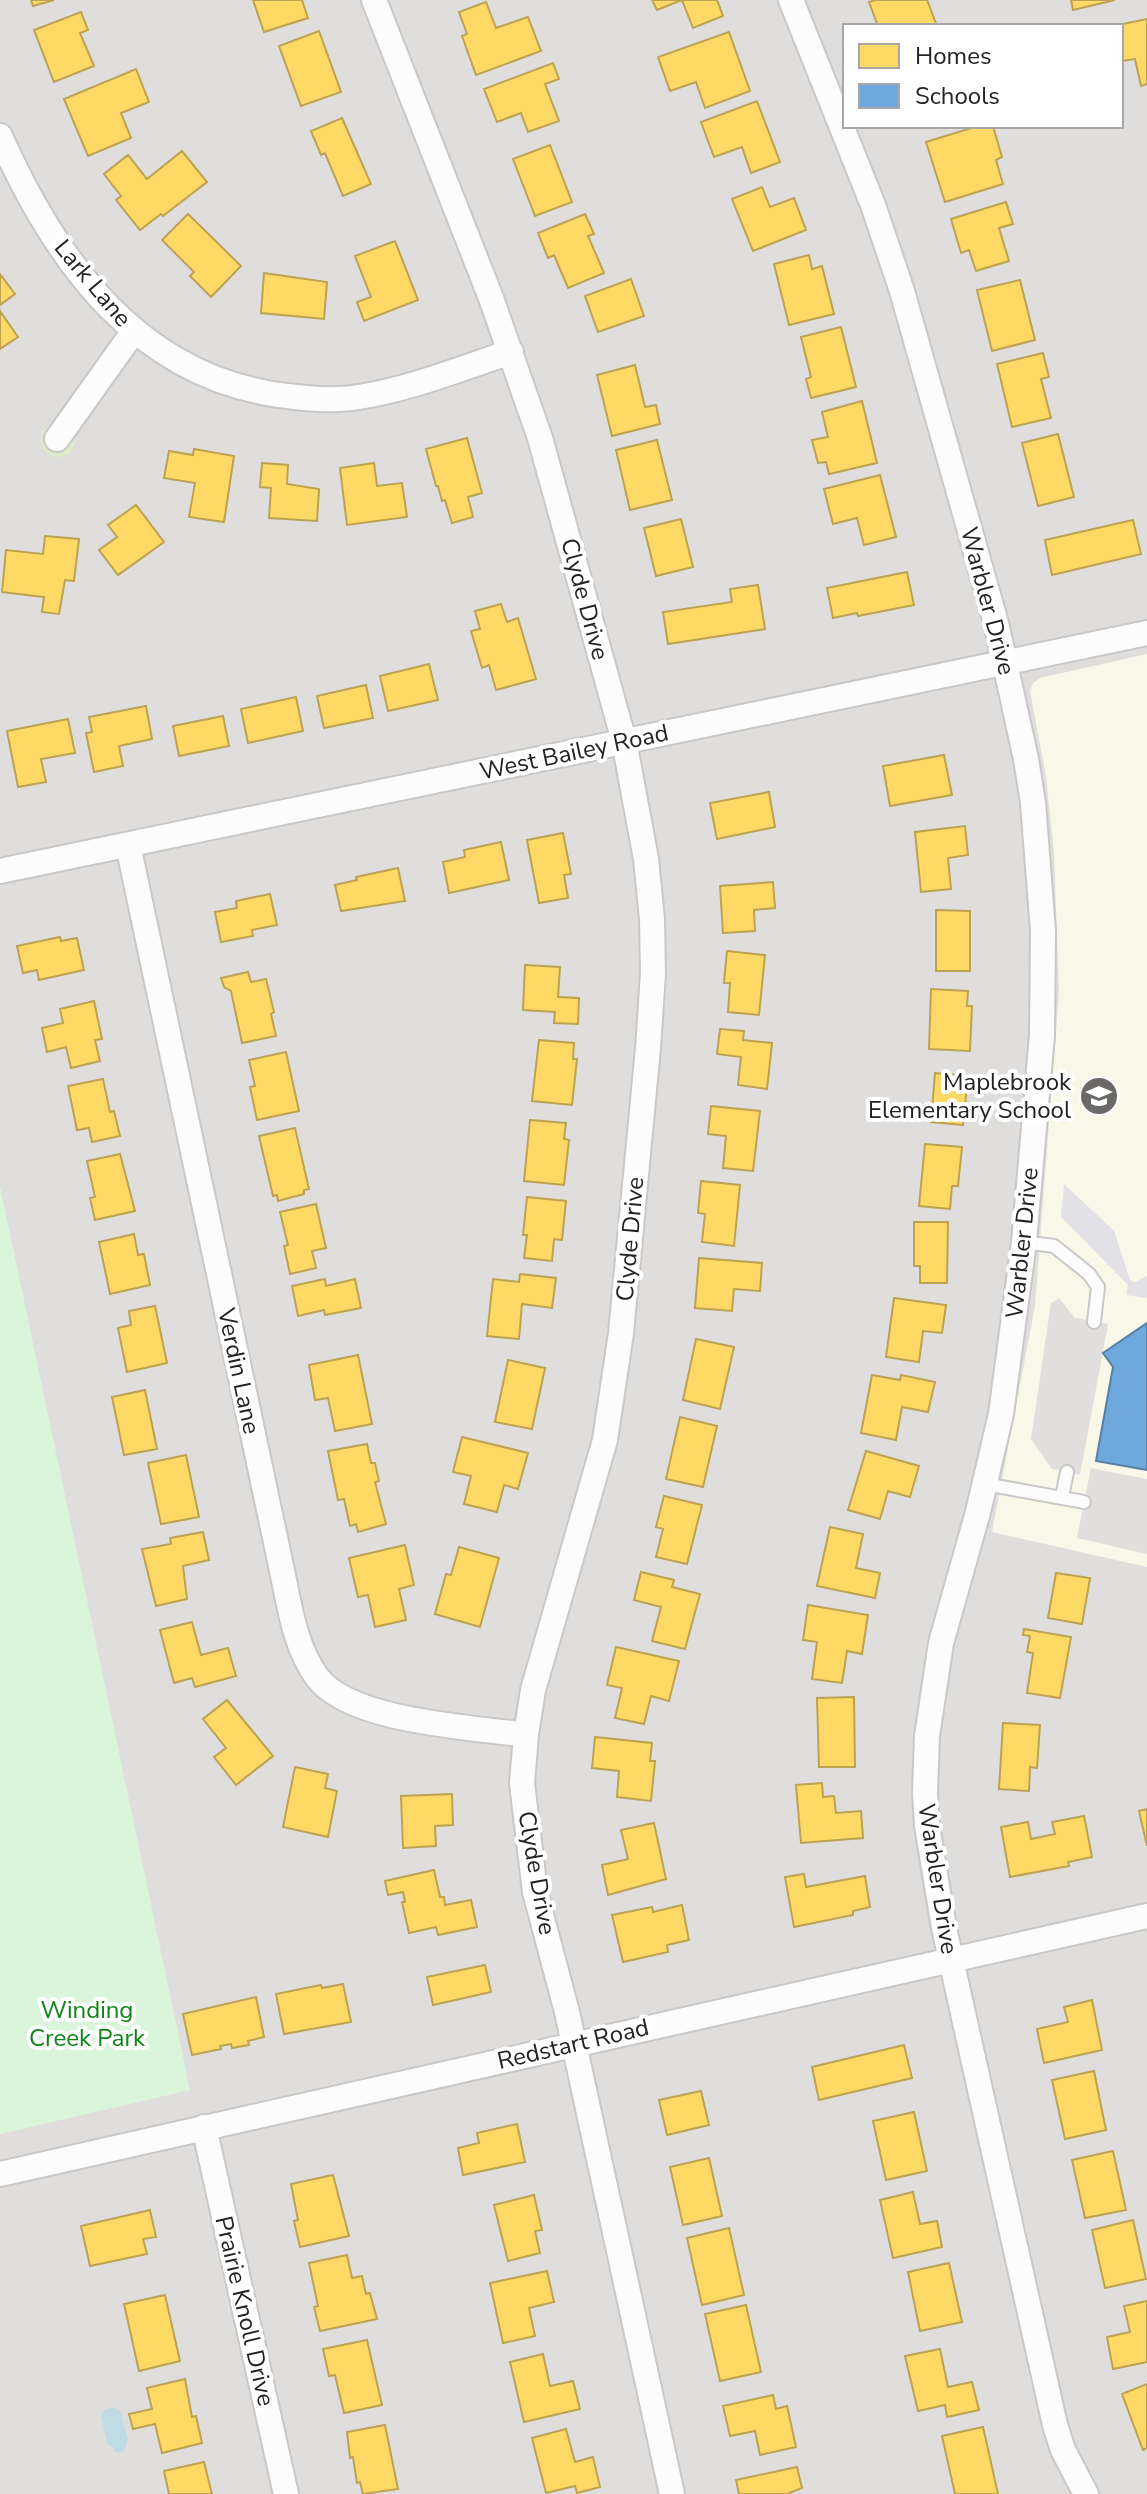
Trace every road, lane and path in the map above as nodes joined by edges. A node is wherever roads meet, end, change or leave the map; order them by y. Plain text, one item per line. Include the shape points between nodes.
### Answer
1 (374, 0) edge
2 (791, 0) edge
3 (0, 136) edge
4 (134, 331) junction
5 (511, 352) junction
6 (57, 439) dead end
7 (1147, 633) edge
8 (1004, 662) junction
9 (624, 741) junction
10 (128, 845) junction
11 (0, 871) edge
12 (1024, 1242) junction
13 (1094, 1322) dead end
14 (1067, 1472) dead end
15 (985, 1484) junction
16 (1062, 1497) junction
17 (1084, 1502) dead end
18 (526, 1735) junction
19 (1147, 1916) edge
20 (950, 1959) junction
21 (573, 2044) junction
22 (204, 2127) junction
23 (0, 2174) edge
24 (286, 2494) edge
25 (672, 2494) edge
26 (1086, 2494) edge

1 - 5 street, Clyde Drive
2 - 8 street, Warbler Drive via 902,291
3 - 4 street, Lark Lane via 38,211 74,266
4 - 5 street, Lark Lane via 165,355 218,381 296,397 357,398
4 - 6 street
5 - 9 street, Clyde Drive
7 - 8 street, West Bailey Road
8 - 9 street, West Bailey Road
8 - 12 street, Warbler Drive via 1033,803 1043,931 1042,1035
9 - 10 street, West Bailey Road
9 - 18 street, Clyde Drive via 646,859 653,973 621,1333 605,1440 533,1690
10 - 11 street, West Bailey Road
10 - 18 street, Verdin Lane via 281,1566 306,1657 325,1687 370,1709
12 - 13 lane via 1054,1246 1089,1274 1098,1287
12 - 15 street, Warbler Drive via 1001,1414
14 - 16 lane
15 - 16 lane
15 - 20 street, Warbler Drive via 941,1643 927,1736 927,1826
16 - 17 lane
18 - 21 street, Clyde Drive via 522,1783 533,1879
19 - 20 street, Redstart Road
20 - 21 street, Redstart Road
20 - 26 street, Warbler Drive via 1055,2425
21 - 22 street, Redstart Road
21 - 25 street, Clyde Drive
22 - 23 street, Redstart Road
22 - 24 street, Prairie Knoll Drive

